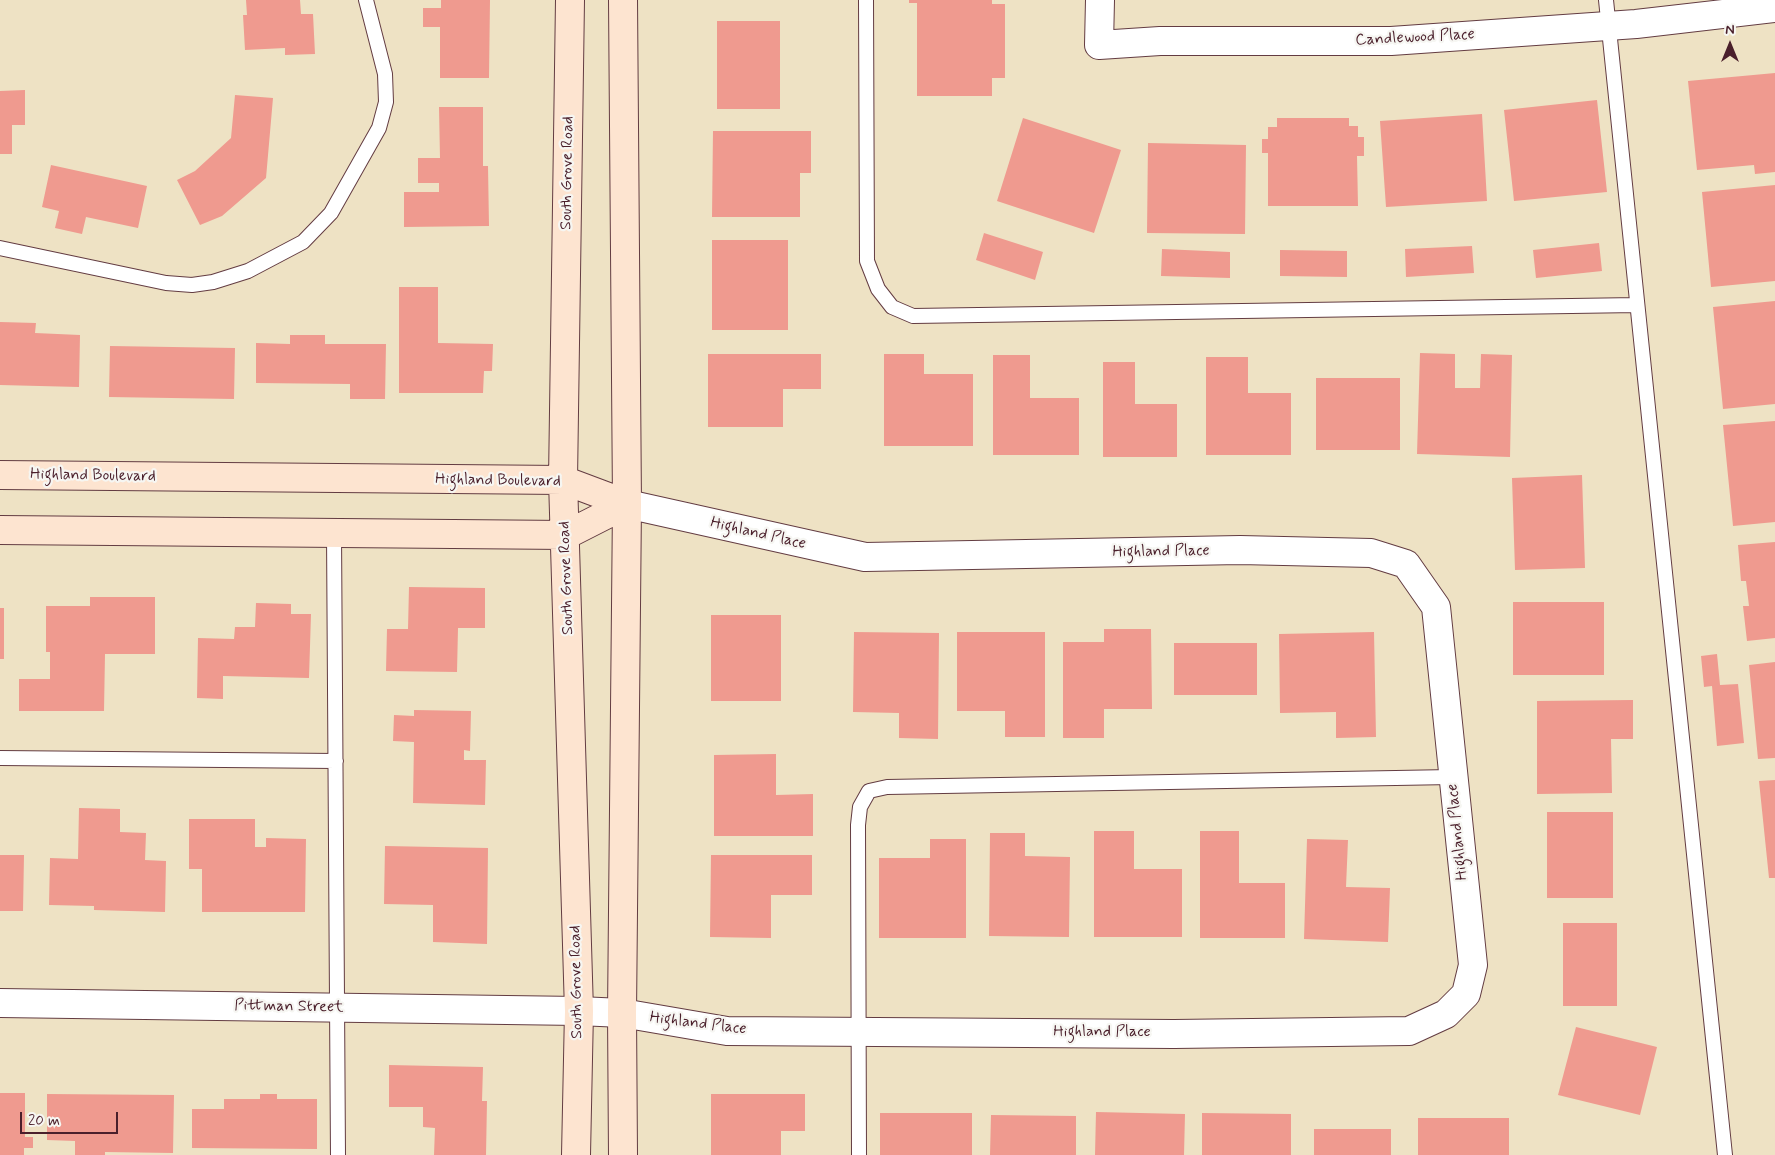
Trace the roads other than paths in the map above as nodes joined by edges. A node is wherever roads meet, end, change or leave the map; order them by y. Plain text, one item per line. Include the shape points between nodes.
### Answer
1 (366, 0) edge
2 (570, 0) edge
3 (623, 0) edge
4 (866, 0) edge
5 (1100, 0) edge
6 (1775, 8) edge
7 (1607, 13) edge
8 (0, 248) edge
9 (1637, 305) junction
10 (0, 475) edge
11 (563, 480) junction
12 (627, 504) junction
13 (0, 530) edge
14 (334, 533) junction
15 (566, 535) junction
16 (0, 758) edge
17 (336, 761) junction
18 (1452, 776) junction
19 (0, 1003) edge
20 (337, 1007) junction
21 (578, 1011) junction
22 (622, 1013) junction
23 (859, 1032) junction
24 (338, 1155) edge
25 (576, 1155) edge
26 (623, 1155) edge
27 (859, 1155) edge
28 (1725, 1155) edge

1 - 8 lane via 385,74 386,102 379,128 331,213 303,242 248,271 192,285 166,283
2 - 11 main road, South Grove Road
3 - 12 main road
4 - 9 lane via 867,261 878,289 892,307 913,316
5 - 7 street, Candlewood Place via 1099,46 1160,41 1390,41
6 - 7 street, Candlewood Place
7 - 9 lane
9 - 28 lane
10 - 11 main road, Highland Boulevard
11 - 12 main road, Highland Boulevard
11 - 15 main road, South Grove Road
12 - 15 main road
12 - 18 street, Highland Place via 865,558 1240,550 1372,553 1406,564 1436,607
12 - 22 main road
13 - 14 main road
14 - 15 main road
14 - 17 lane
15 - 21 main road, South Grove Road
16 - 17 lane
17 - 20 lane
18 - 23 lane via 887,787 869,790 860,807 858,824
18 - 23 street, Highland Place via 1473,965 1466,994 1453,1008 1409,1031 1174,1034
19 - 20 street, Pittman Street
20 - 21 street, Pittman Street
20 - 24 lane
21 - 22 street, Highland Place
21 - 25 main road, South Grove Road
22 - 23 street, Highland Place via 727,1031
22 - 26 main road
23 - 27 lane

